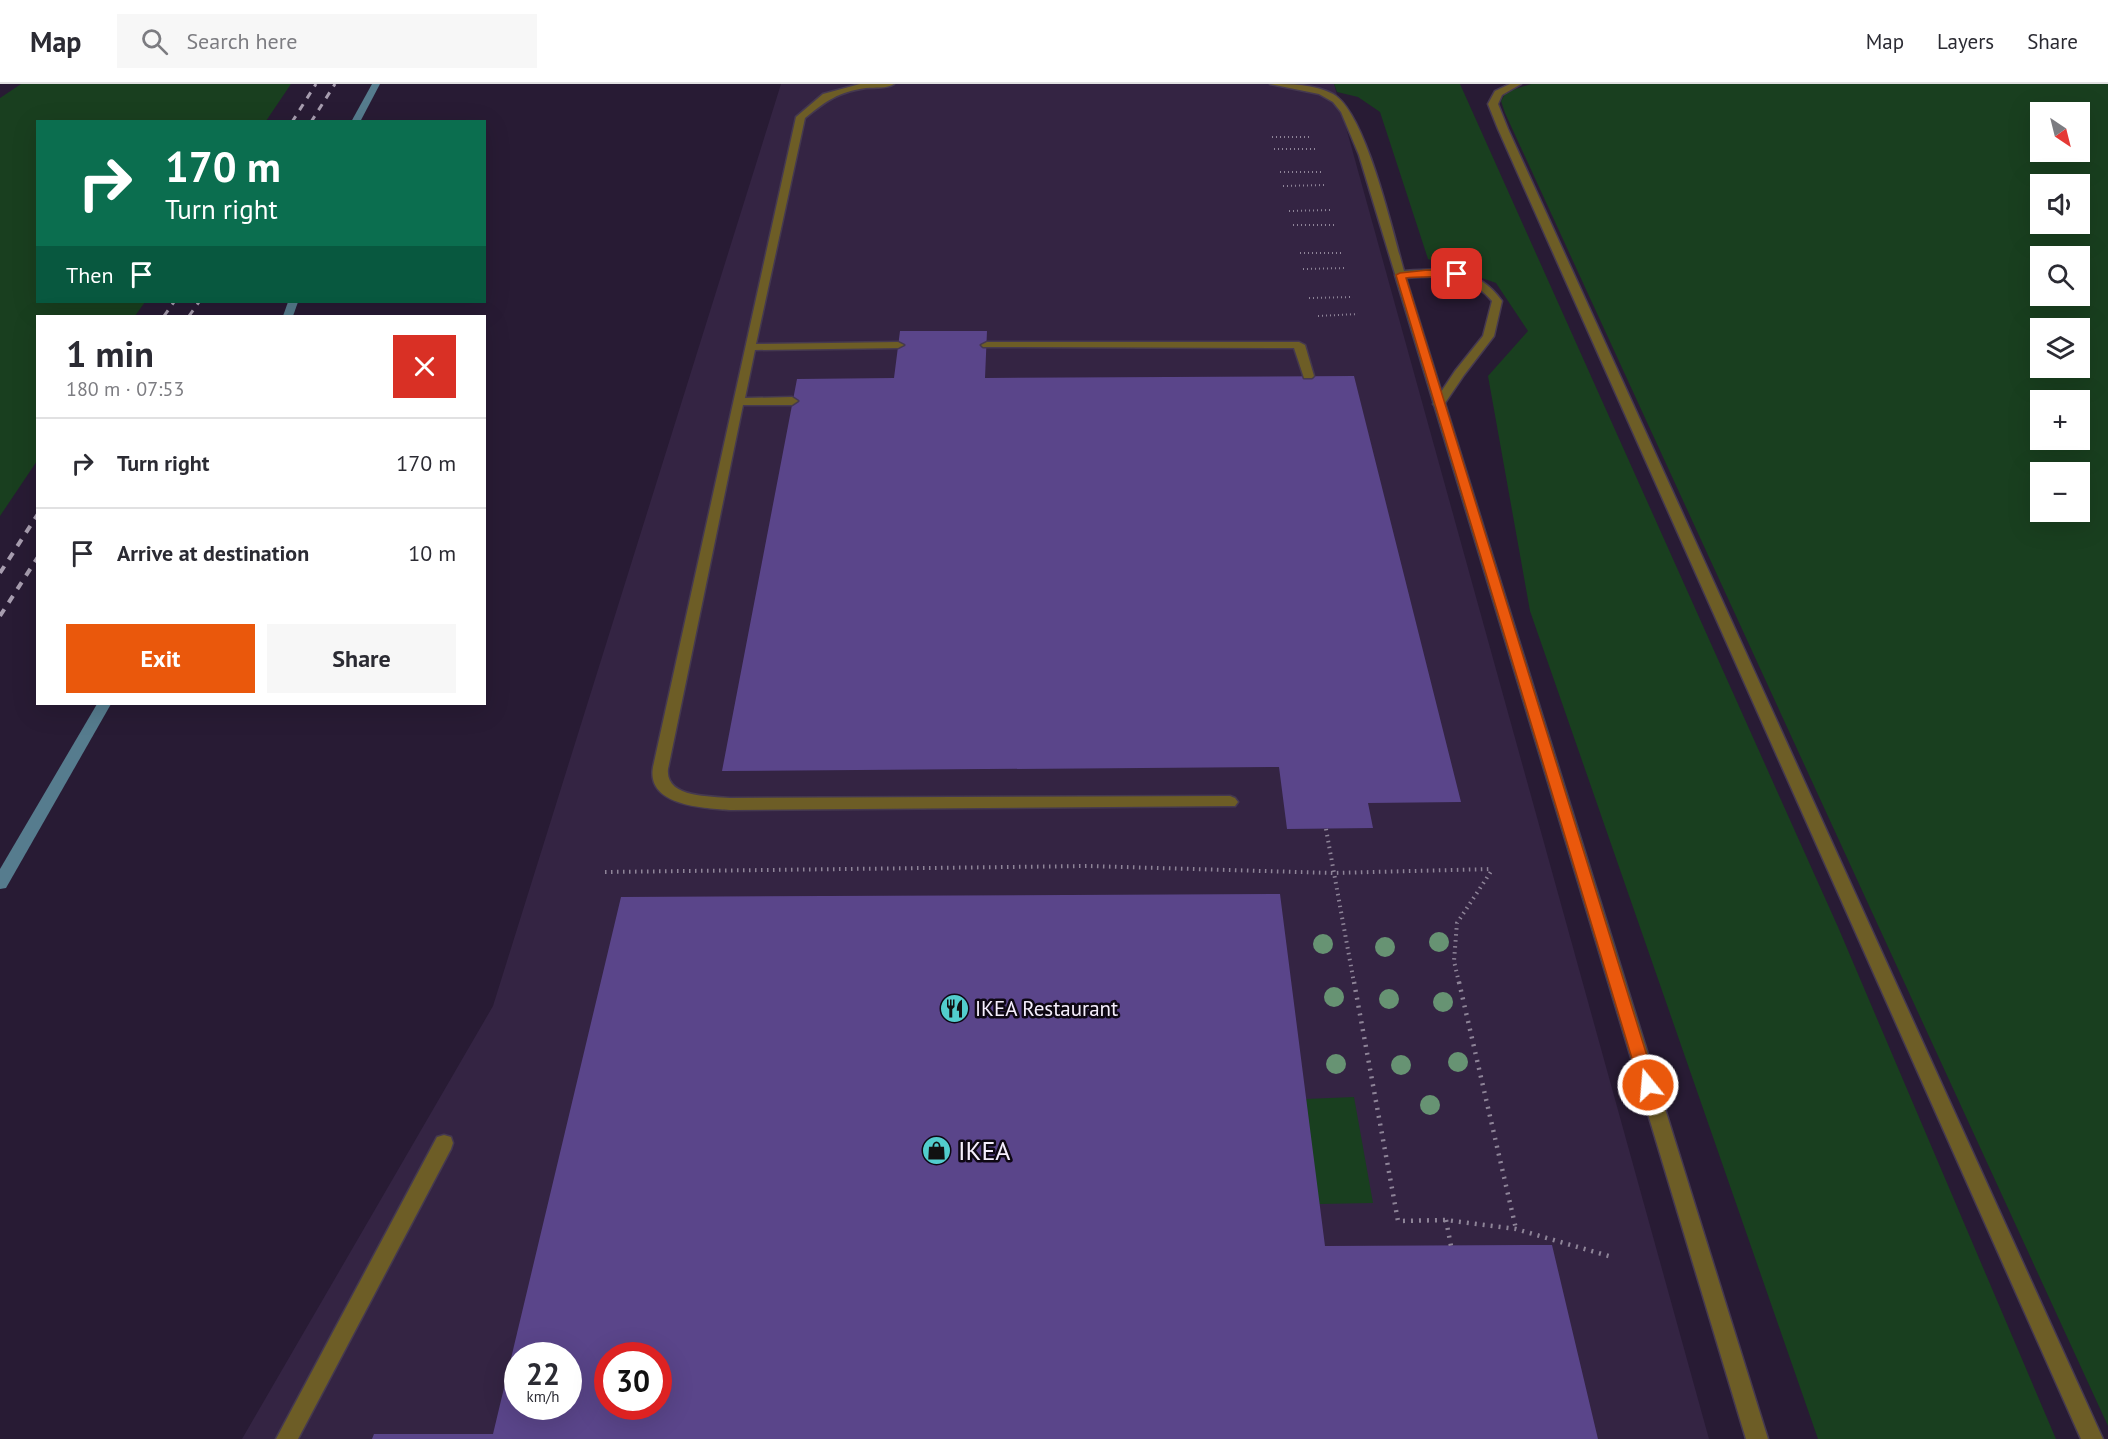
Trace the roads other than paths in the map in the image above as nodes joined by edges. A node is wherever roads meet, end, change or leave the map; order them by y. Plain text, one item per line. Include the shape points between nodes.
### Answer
1 (890, 84) edge
2 (1274, 84) edge
3 (1517, 84) edge
4 (1400, 275) junction
5 (898, 345) dead end
6 (987, 345) dead end
7 (751, 347) junction
8 (1308, 376) dead end
9 (792, 401) dead end
10 (740, 402) junction
11 (1439, 404) junction
12 (1230, 802) dead end
13 (444, 1143) dead end
14 (288, 1439) edge
15 (1756, 1439) edge
16 (2092, 1439) edge

1 - 7 street via 863,86 826,96 801,117
2 - 4 street via 1318,92 1344,108 1362,149
3 - 16 street via 1498,93 1493,104 1503,129
4 - 11 street
4 - 11 street via 1457,274 1478,280 1497,301 1488,336
5 - 7 street
6 - 8 street via 1299,345
7 - 10 street
9 - 10 street
10 - 12 street via 663,757 660,776 664,787 675,796 730,804
11 - 15 street
13 - 14 street

